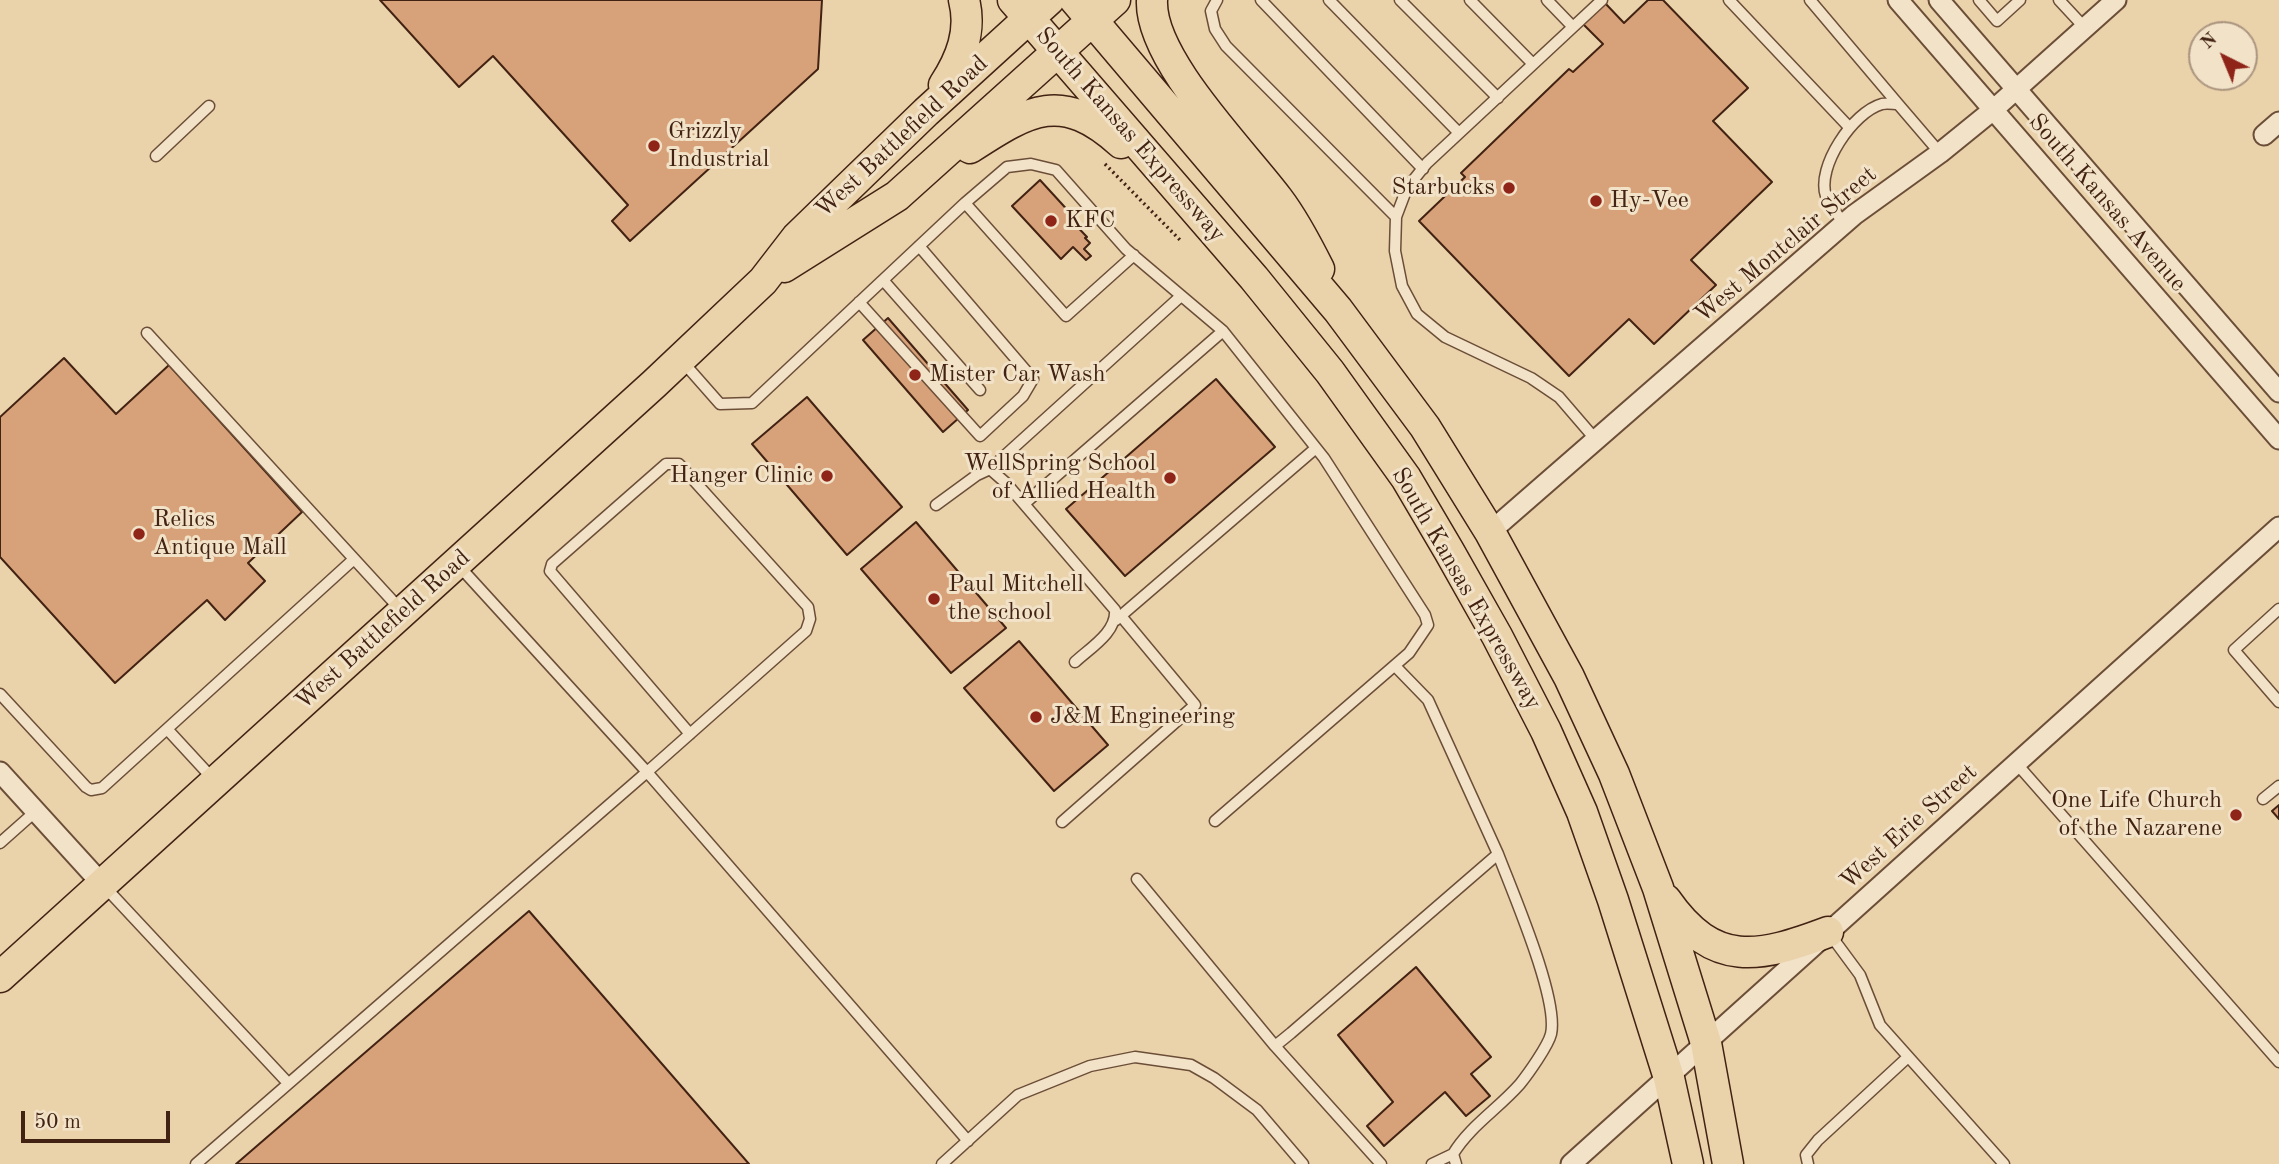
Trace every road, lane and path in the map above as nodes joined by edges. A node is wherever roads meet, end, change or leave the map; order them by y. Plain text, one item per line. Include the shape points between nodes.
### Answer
1 (964, 0) edge
2 (1115, 0) edge
3 (1152, 0) edge
4 (1217, 0) edge
5 (1261, 0) edge
6 (1329, 0) edge
7 (1400, 0) edge
8 (1470, 0) edge
9 (1547, 0) edge
10 (1602, 0) edge
11 (1730, 0) edge
12 (1810, 0) edge
13 (1898, 0) edge
14 (1939, 0) edge
15 (1979, 0) edge
16 (2021, 0) edge
17 (2059, 0) edge
18 (2116, 0) edge
19 (1030, 6) edge
20 (1084, 10) edge
21 (1573, 27) junction
22 (2085, 28) junction
23 (1059, 50) junction
24 (1533, 64) junction
25 (2016, 90) junction
26 (1498, 97) junction
27 (1898, 104) junction
28 (209, 106) dead end
29 (1993, 110) junction
30 (926, 112) junction
31 (1849, 127) junction
32 (1460, 133) junction
33 (1940, 153) junction
34 (1097, 155) dead end
35 (156, 156) dead end
36 (1423, 169) junction
37 (897, 197) junction
38 (965, 203) junction
39 (1396, 216) junction
40 (1844, 224) junction
41 (1180, 240) dead end
42 (919, 246) junction
43 (1134, 256) junction
44 (1254, 278) junction
45 (883, 280) junction
46 (763, 281) junction
47 (1181, 296) junction
48 (859, 302) junction
49 (1338, 310) junction
50 (1223, 331) junction
51 (148, 333) dead end
52 (680, 360) junction
53 (980, 390) dead end
54 (2279, 391) edge
55 (2279, 439) edge
56 (1596, 440) junction
57 (1316, 448) junction
58 (990, 469) junction
59 (1024, 504) junction
60 (936, 505) dead end
61 (2278, 529) edge
62 (1490, 532) junction
63 (354, 559) junction
64 (457, 564) junction
65 (2279, 610) edge
66 (403, 612) junction
67 (1119, 618) junction
68 (1075, 662) dead end
69 (1395, 666) junction
70 (0, 694) edge
71 (2279, 702) edge
72 (167, 729) junction
73 (690, 734) junction
74 (2017, 763) junction
75 (0, 772) edge
76 (647, 772) junction
77 (216, 781) junction
78 (2279, 786) edge
79 (2263, 799) dead end
80 (36, 811) junction
81 (1215, 821) dead end
82 (1062, 822) dead end
83 (0, 843) edge
84 (1498, 854) junction
85 (1138, 879) dead end
86 (102, 884) junction
87 (1658, 888) junction
88 (1828, 932) junction
89 (0, 977) edge
90 (1706, 1043) junction
91 (1275, 1045) junction
92 (1908, 1056) junction
93 (2279, 1062) edge
94 (1669, 1078) junction
95 (288, 1083) junction
96 (968, 1141) junction
97 (1454, 1159) edge
98 (196, 1164) edge
99 (942, 1164) edge
100 (1303, 1164) edge
101 (1381, 1164) edge
102 (1432, 1164) edge
103 (1571, 1164) edge
104 (1688, 1164) edge
105 (1728, 1164) edge
106 (1808, 1164) edge
107 (2004, 1164) edge

1 - 30 main road via 967,25 963,49
2 - 20 main road, West Battlefield Road
3 - 49 main road via 1160,37 1179,72 1279,200
4 - 39 lane via 1211,11 1226,46
5 - 36 lane
6 - 32 lane
7 - 26 lane
8 - 24 lane
9 - 21 lane
10 - 21 lane
11 - 31 lane
12 - 27 lane
13 - 29 street, South Kansas Avenue
14 - 25 street, South Kansas Avenue
15 - 16 lane via 1997,21
17 - 22 lane
18 - 22 street, West Montclair Street
19 - 23 main road, South Kansas Expressway
19 - 30 main road, West Battlefield Road
20 - 23 main road, West Battlefield Road
20 - 49 main road, South Kansas Expressway
21 - 24 lane
22 - 25 street, West Montclair Street
23 - 37 main road, West Battlefield Road
23 - 44 main road, South Kansas Expressway
24 - 26 lane
25 - 29 street, West Montclair Street
25 - 54 street, South Kansas Avenue
26 - 32 lane
27 - 31 lane via 1873,108
27 - 33 lane
28 - 35 lane
29 - 33 street, West Montclair Street
29 - 55 street, South Kansas Avenue
30 - 46 main road, West Battlefield Road via 797,237
31 - 40 lane via 1826,173 1826,196
32 - 36 lane
33 - 40 street, West Montclair Street
34 - 41 path
36 - 39 lane via 1407,188
37 - 44 main road via 1022,118 1038,111 1065,110 1091,120 1120,143
37 - 46 main road, West Battlefield Road
38 - 42 lane
38 - 43 lane via 1007,167 1031,164 1056,170
38 - 43 lane via 1066,316
39 - 56 lane via 1395,251 1402,286 1418,314 1445,337 1531,378 1559,397
40 - 56 street, West Montclair Street
42 - 45 lane
42 - 48 lane via 1033,379 1015,404 980,436
43 - 47 lane
44 - 94 main road, South Kansas Expressway via 1330,372 1406,478 1497,636 1582,812
45 - 48 lane
45 - 53 lane
46 - 52 main road, West Battlefield Road
47 - 50 lane
47 - 58 lane
48 - 52 lane via 752,403 720,404
49 - 62 main road, South Kansas Expressway via 1425,427
50 - 57 lane
50 - 59 lane
51 - 63 lane
52 - 64 main road, West Battlefield Road
56 - 62 street, West Montclair Street
57 - 67 lane
57 - 69 lane via 1425,615 1428,625
58 - 59 lane
58 - 60 lane
59 - 67 lane
61 - 74 street, West Erie Street
62 - 87 main road, South Kansas Expressway via 1569,677 1614,774
63 - 66 lane
63 - 72 lane
64 - 66 main road, West Battlefield Road
64 - 76 lane
65 - 71 lane via 2234,650
66 - 77 main road, West Battlefield Road
67 - 68 lane
67 - 82 lane via 1195,705
69 - 81 lane
69 - 84 lane via 1428,700
70 - 72 lane via 91,790 102,788
72 - 77 lane
73 - 73 lane via 806,631 810,619 808,607 679,464 666,464 552,564 550,571
73 - 76 lane
74 - 88 street, West Erie Street
74 - 93 lane
75 - 80 street
76 - 95 lane
76 - 96 lane
77 - 86 main road, West Battlefield Road
78 - 79 lane
80 - 83 lane
80 - 86 street
84 - 91 lane
84 - 97 lane via 1553,1015 1551,1037 1520,1084 1463,1138
85 - 91 lane
86 - 89 main road, West Battlefield Road
86 - 95 lane
87 - 88 main road via 1696,934 1734,952 1778,949
87 - 90 main road, South Kansas Expressway
88 - 90 street, West Erie Street
88 - 92 lane via 1860,975 1880,1025
90 - 94 street, West Erie Street
90 - 105 main road, South Kansas Expressway
91 - 101 lane
92 - 106 lane via 1818,1140 1806,1155
92 - 107 lane
94 - 103 street, West Erie Street
94 - 104 main road, South Kansas Expressway
95 - 98 lane
96 - 99 lane
96 - 100 lane via 1018,1095 1090,1066 1135,1057 1191,1065 1214,1078 1257,1110
97 - 102 lane

